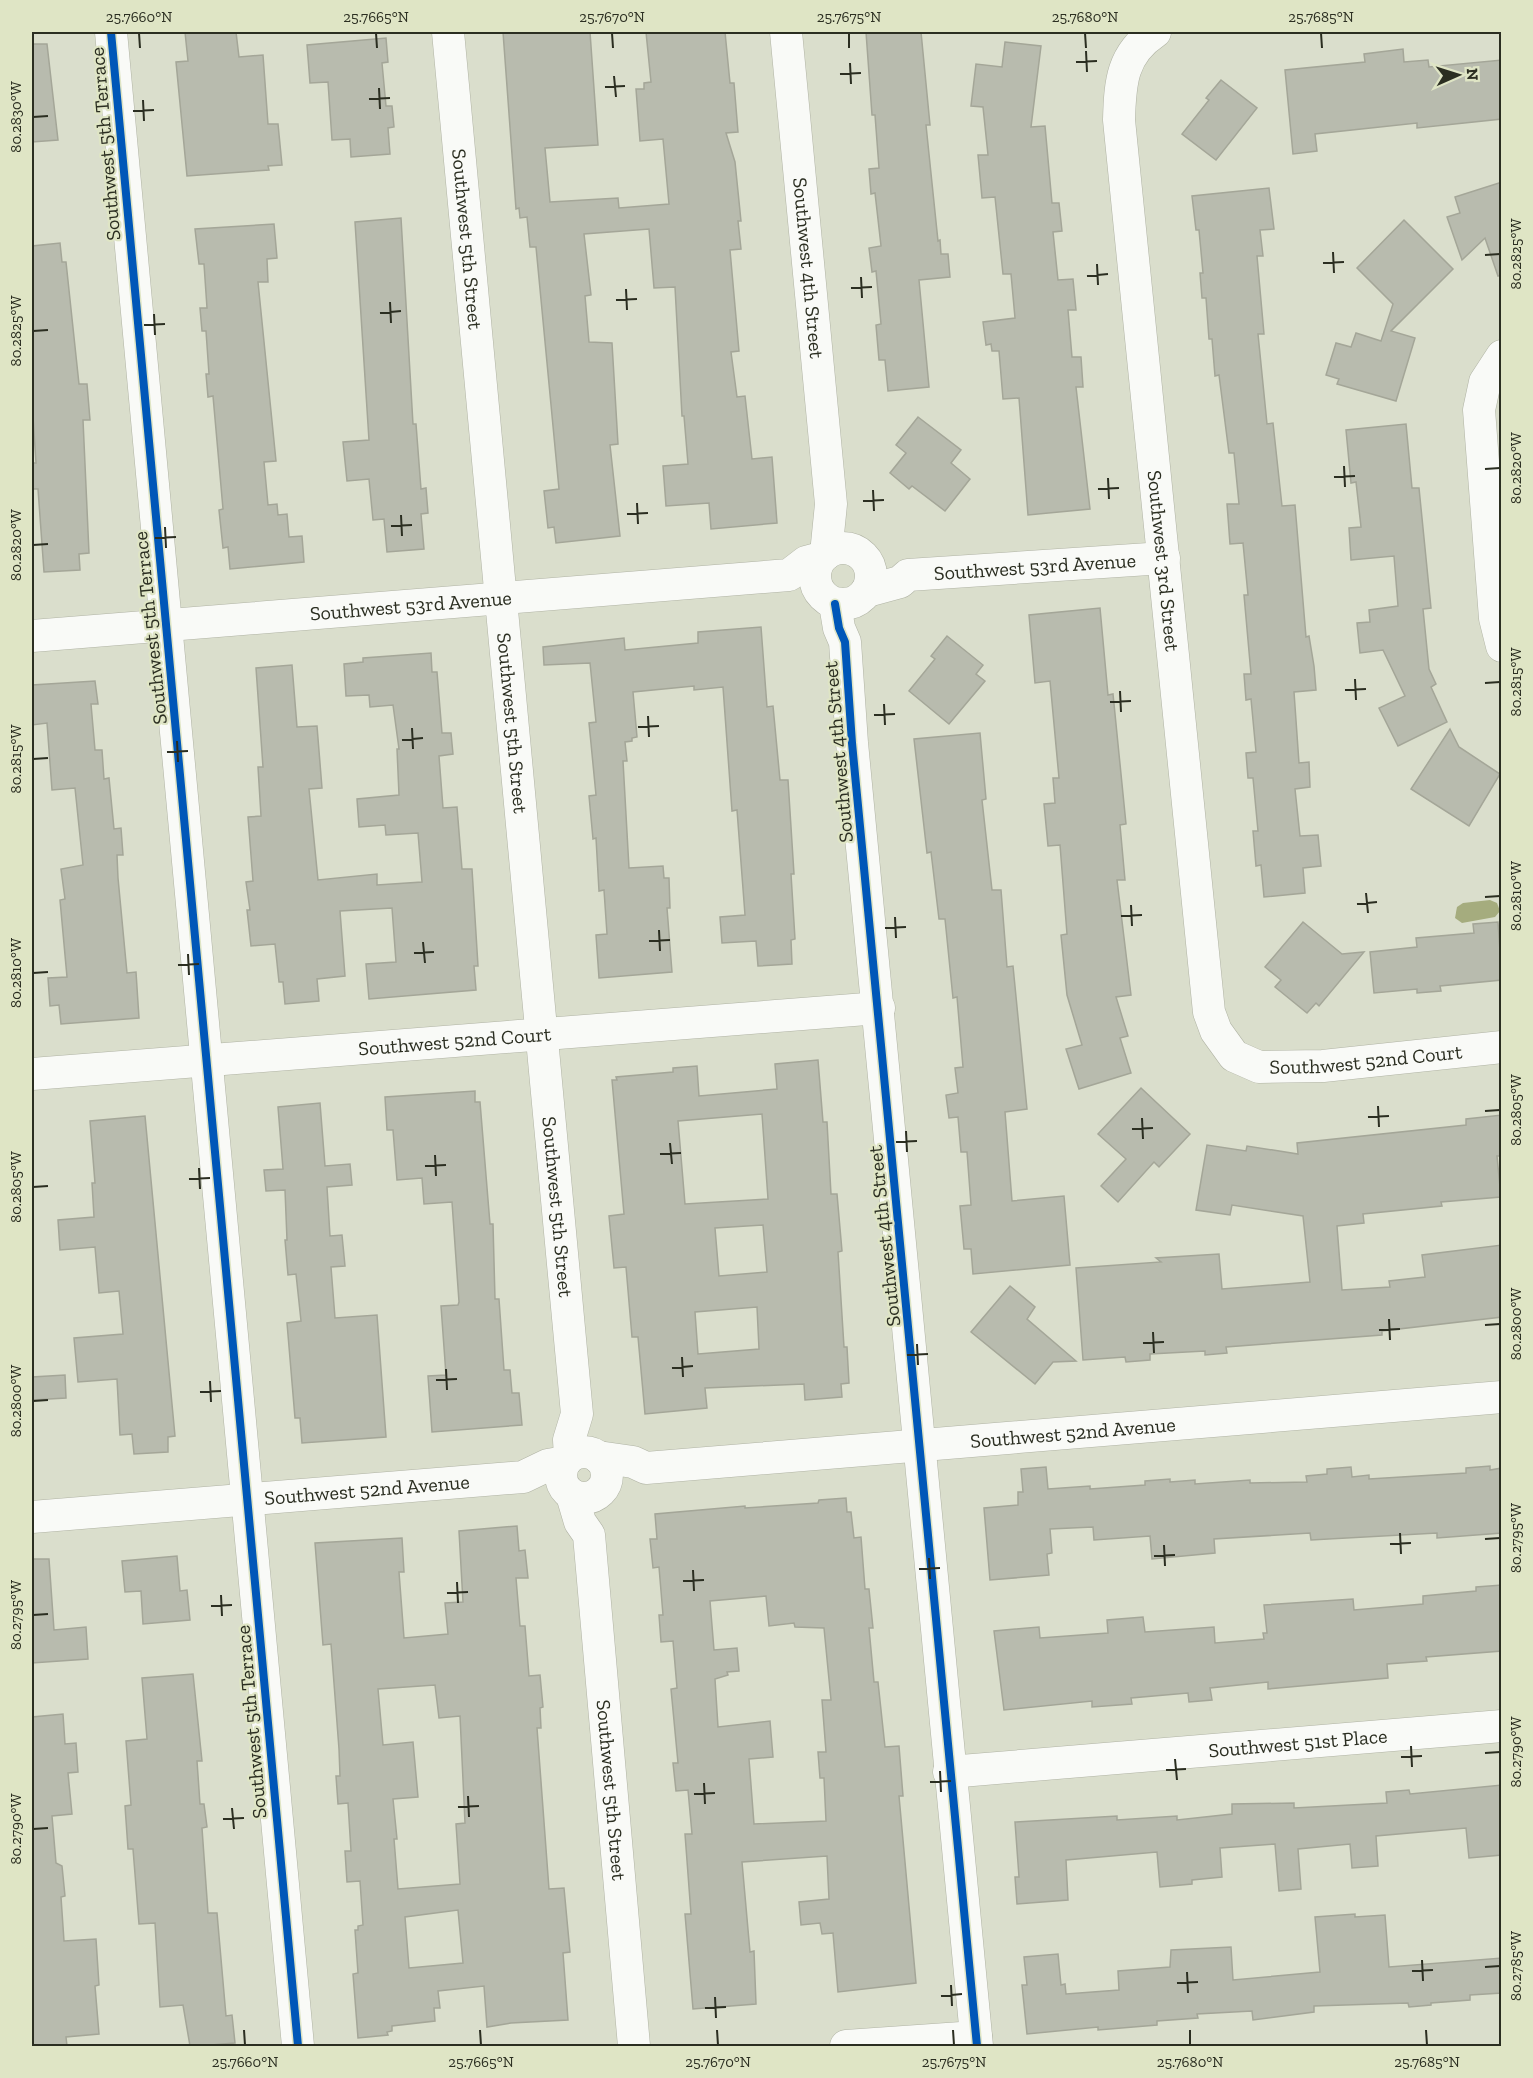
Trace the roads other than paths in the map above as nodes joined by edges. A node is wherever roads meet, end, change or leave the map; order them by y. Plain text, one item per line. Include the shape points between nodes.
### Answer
1 (111, 32) edge
2 (448, 32) edge
3 (786, 32) edge
4 (1155, 32) edge
5 (1496, 363) edge
6 (1164, 558) junction
7 (836, 575) junction
8 (500, 597) junction
9 (166, 626) junction
10 (32, 636) edge
11 (1502, 646) edge
12 (879, 1008) junction
13 (539, 1035) junction
14 (1502, 1047) edge
15 (1234, 1056) joint
16 (206, 1060) junction
17 (32, 1074) edge
18 (1502, 1396) edge
19 (921, 1444) junction
20 (582, 1457) junction
21 (646, 1468) junction
22 (523, 1477) junction
23 (586, 1492) junction
24 (247, 1501) junction
25 (32, 1517) edge
26 (1502, 1726) edge
27 (949, 1772) junction
28 (977, 2042) edge
29 (298, 2046) edge
30 (634, 2046) edge
31 (846, 2046) edge

1 - 9 street, Southwest 5th Terrace
2 - 8 street, Southwest 5th Street
3 - 7 street, Southwest 4th Street
4 - 6 street, Southwest 3rd Street via 1139,42 1128,60 1119,96 1119,120
5 - 11 street via 1481,397 1479,424 1495,618
6 - 7 street, Southwest 53rd Avenue via 908,575 886,564
6 - 15 street, Southwest 3rd Street via 1209,1012 1216,1031
7 - 8 street, Southwest 53rd Avenue
7 - 12 street, Southwest 4th Street via 856,613 845,642
8 - 9 street, Southwest 53rd Avenue
8 - 13 street, Southwest 5th Street
9 - 10 street, Southwest 53rd Avenue
9 - 16 street, Southwest 5th Terrace
12 - 13 street, Southwest 52nd Court
12 - 19 street, Southwest 4th Street
13 - 16 street, Southwest 52nd Court
13 - 20 street, Southwest 5th Street via 577,1414 569,1440
14 - 15 street, Southwest 52nd Court via 1296,1068 1259,1067
16 - 17 street, Southwest 52nd Court
16 - 24 street, Southwest 5th Terrace
18 - 19 street, Southwest 52nd Avenue
19 - 21 street, Southwest 52nd Avenue
19 - 27 street, Southwest 4th Street
20 - 21 street, Southwest 52nd Avenue via 633,1462
20 - 22 street, Southwest 52nd Avenue via 548,1465
20 - 23 street, Southwest 5th Street via 561,1475
20 - 23 street, Southwest 5th Street via 603,1462 607,1475
21 - 23 street, Southwest 52nd Avenue via 633,1478
22 - 23 street, Southwest 52nd Avenue via 536,1484
22 - 24 street, Southwest 52nd Avenue
23 - 30 street, Southwest 5th Street via 600,1510 589,1534
24 - 25 street, Southwest 52nd Avenue
24 - 29 street, Southwest 5th Terrace
26 - 27 street, Southwest 51st Place
27 - 28 street, Southwest 4th Street
28 - 31 street

